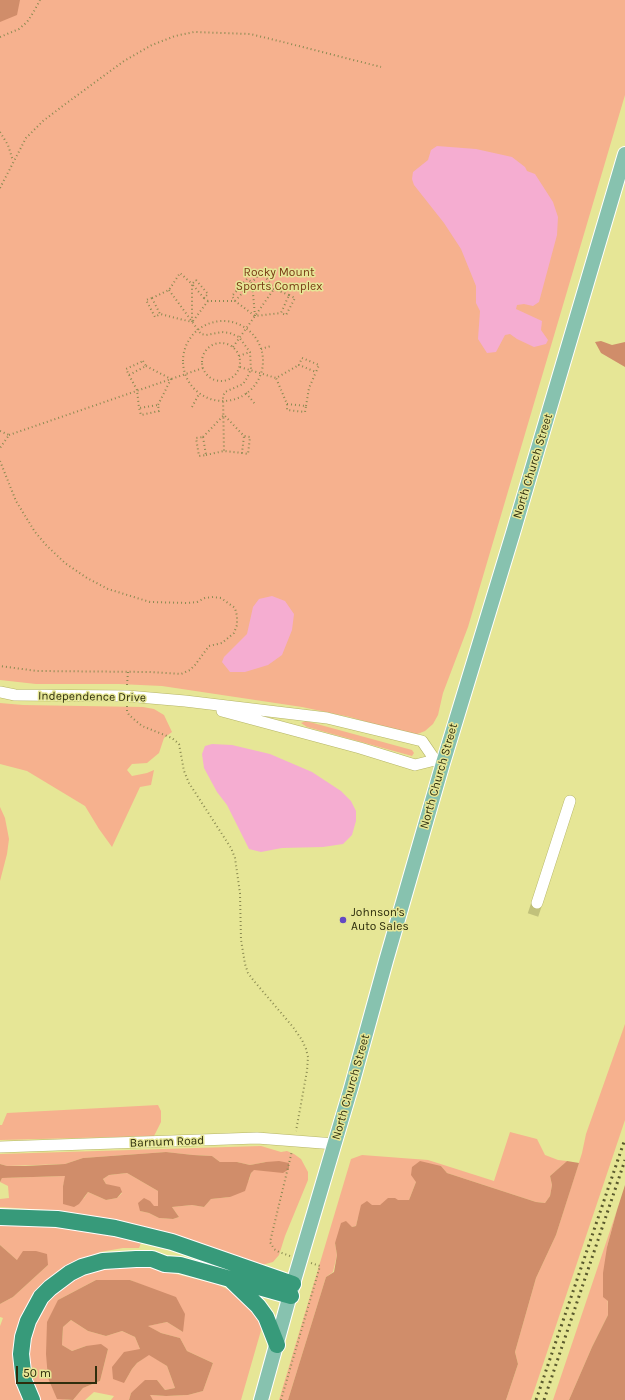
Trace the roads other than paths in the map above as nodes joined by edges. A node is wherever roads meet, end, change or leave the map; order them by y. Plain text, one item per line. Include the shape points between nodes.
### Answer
1 (625, 154) edge
2 (0, 692) edge
3 (185, 701) junction
4 (439, 762) junction
5 (570, 801) dead end
6 (537, 903) tunnel mouth
7 (335, 1144) junction
8 (0, 1147) edge
9 (0, 1217) edge
10 (230, 1279) junction
11 (292, 1290) junction
12 (277, 1346) junction
13 (32, 1400) edge
14 (261, 1400) edge

1 - 4 main road, North Church Street via 513,533
2 - 3 street, Independence Drive via 15,695 127,696
3 - 4 street via 415,765
3 - 4 street via 327,718 422,741
4 - 7 main road, North Church Street
5 - 6 street
7 - 8 street, Barnum Road via 257,1138
7 - 11 main road, North Church Street
9 - 11 highway via 57,1219 115,1228 172,1242
10 - 11 highway
10 - 12 highway via 266,1316
10 - 13 highway via 152,1259 103,1261 70,1273 42,1297 28,1321 23,1337 21,1354 24,1381
11 - 12 main road, North Church Street
12 - 14 main road, North Church Street

